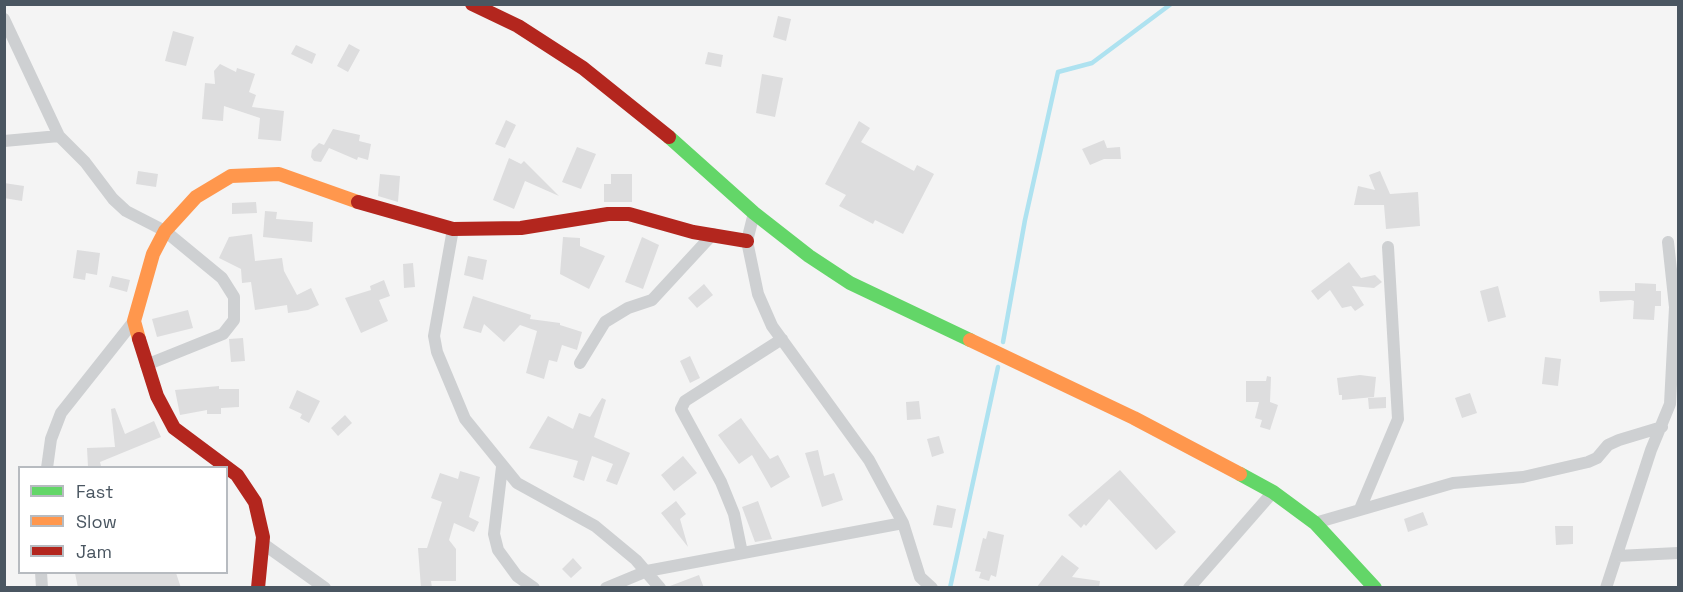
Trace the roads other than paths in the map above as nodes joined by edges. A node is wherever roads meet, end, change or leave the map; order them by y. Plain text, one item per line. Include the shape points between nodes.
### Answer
1 (472, 4) edge
2 (4, 19) edge
3 (59, 136) junction
4 (4, 141) edge
5 (754, 213) junction
6 (453, 229) junction
7 (165, 231) junction
8 (713, 234) junction
9 (747, 241) junction
10 (1668, 242) dead end
11 (1388, 247) dead end
12 (134, 321) junction
13 (782, 339) junction
14 (580, 363) dead end
15 (146, 364) junction
16 (1676, 366) edge
17 (1662, 427) junction
18 (47, 466) edge
19 (225, 466) edge
20 (502, 467) junction
21 (228, 468) edge
22 (1273, 492) junction
23 (1360, 509) junction
24 (903, 523) junction
25 (1315, 523) junction
26 (262, 543) junction
27 (742, 553) junction
28 (1678, 553) edge
29 (1617, 556) junction
30 (647, 571) junction
31 (258, 588) edge
32 (325, 588) edge
33 (534, 588) edge
34 (606, 588) edge
35 (660, 588) edge
36 (932, 588) edge
37 (1189, 588) edge
38 (1376, 588) edge
39 (1606, 588) edge

1 - 5 street via 518,26 583,68 645,116
2 - 3 street
3 - 4 street
3 - 7 street via 126,211
5 - 9 street
5 - 22 street via 850,283 1134,418
6 - 7 street via 355,201 291,177 265,174 222,180 196,197
6 - 8 street via 521,228 628,214
6 - 20 street via 434,336 437,352 465,419
7 - 12 street via 147,270
7 - 15 street via 222,278 229,286 236,309 234,320 223,334
8 - 9 street
8 - 14 street via 652,300 605,322
9 - 13 street via 758,294
10 - 16 street
11 - 23 street via 1398,419
12 - 15 street
12 - 18 street via 61,413 51,438
13 - 24 street via 869,460
13 - 27 street via 685,401 681,409 721,482 734,514
15 - 19 street via 174,428
16 - 17 street
17 - 23 street via 1608,445 1588,462 1522,477 1453,483
17 - 29 street
20 - 30 street via 530,492 595,526
20 - 33 street via 494,534 498,550 517,576
21 - 26 street via 248,487 261,518
22 - 25 street
22 - 37 street
23 - 25 street
24 - 27 street
24 - 36 street via 920,577
25 - 38 street
26 - 31 street
26 - 32 street
27 - 30 street
28 - 29 street
29 - 39 street
30 - 34 street
30 - 35 street

